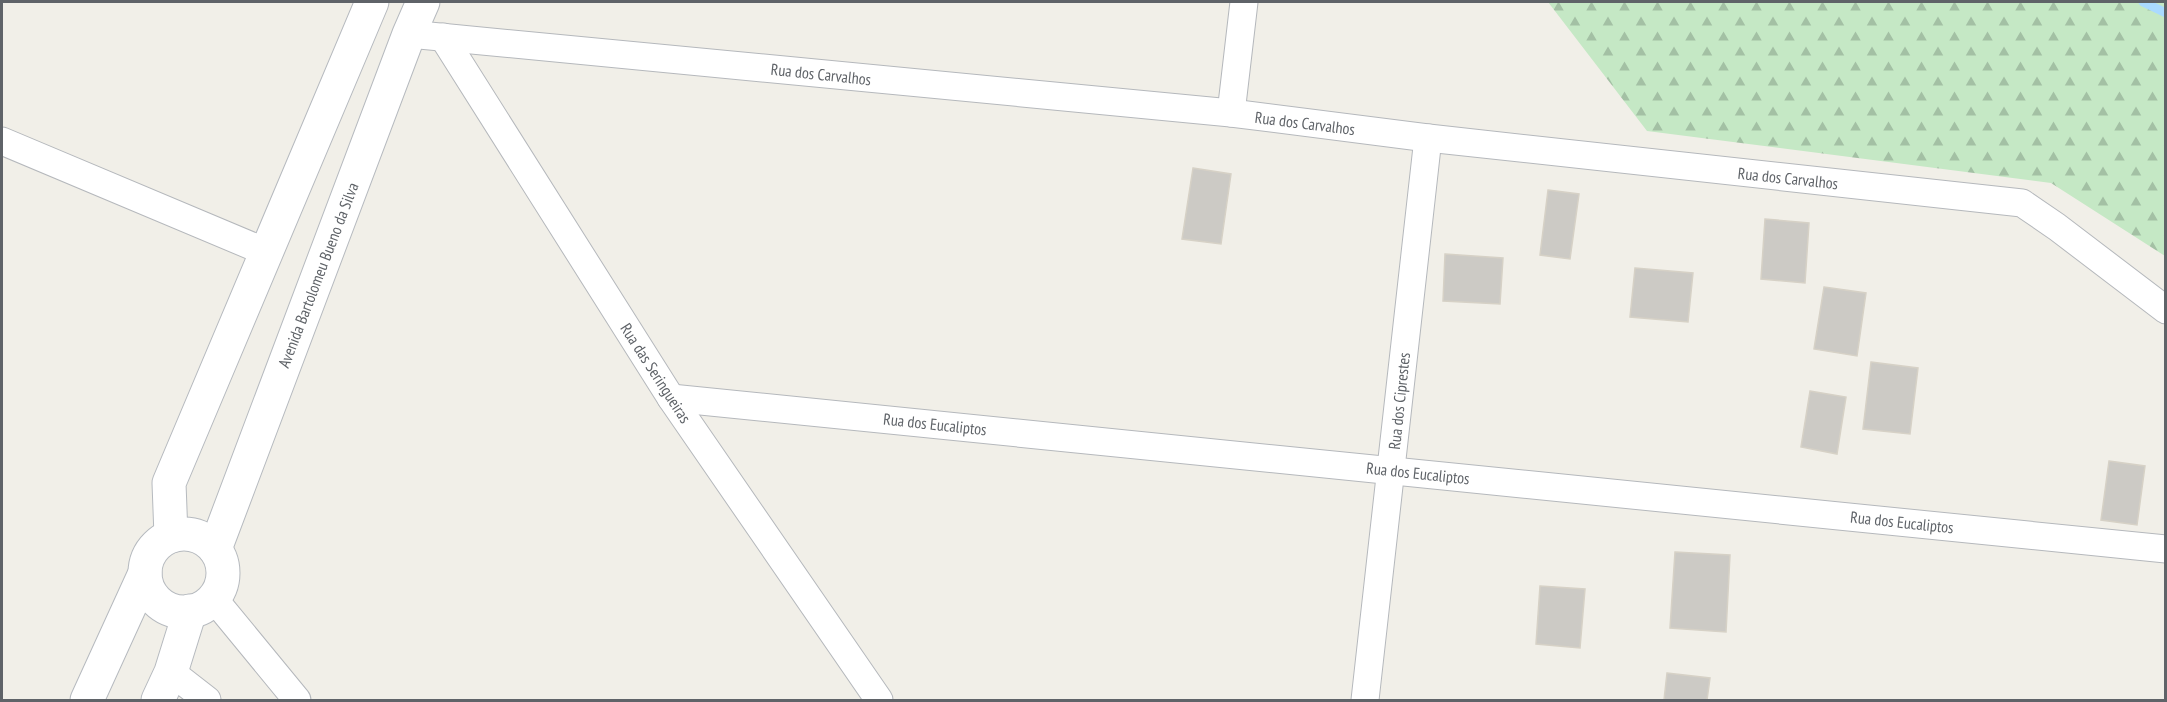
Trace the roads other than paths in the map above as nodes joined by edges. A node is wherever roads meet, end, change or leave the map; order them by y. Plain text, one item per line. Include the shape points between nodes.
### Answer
1 (372, 2) edge
2 (423, 2) edge
3 (1244, 2) edge
4 (409, 34) junction
5 (444, 37) junction
6 (1232, 113) junction
7 (1428, 138) junction
8 (2, 141) edge
9 (266, 252) junction
10 (2166, 310) edge
11 (671, 398) junction
12 (1391, 470) junction
13 (171, 536) junction
14 (215, 549) junction
15 (2166, 549) edge
16 (145, 573) junction
17 (202, 605) junction
18 (165, 686) edge
19 (87, 700) edge
20 (207, 700) edge
21 (297, 700) edge
22 (879, 700) edge
23 (1365, 700) edge

1 - 9 street
2 - 4 street, Avenida Bartolomeu Bueno da Silva
3 - 6 street
4 - 5 street, Rua dos Carvalhos
4 - 14 street, Avenida Bartolomeu Bueno da Silva
5 - 6 street, Rua dos Carvalhos
5 - 11 street, Rua das Seringueiras
6 - 7 street, Rua dos Carvalhos
7 - 10 street, Rua dos Carvalhos via 2022,203
7 - 12 street, Rua dos Ciprestes
8 - 9 street
9 - 13 street via 169,483
11 - 12 street, Rua dos Eucaliptos
11 - 22 street, Rua das Seringueiras
12 - 15 street, Rua dos Eucaliptos
12 - 23 street, Rua dos Ciprestes
13 - 14 street via 195,535
13 - 16 street via 152,550
14 - 17 street via 221,561 221,587
16 - 17 street via 147,586 159,602 177,611
16 - 19 street
17 - 18 street
17 - 21 street
18 - 20 street

